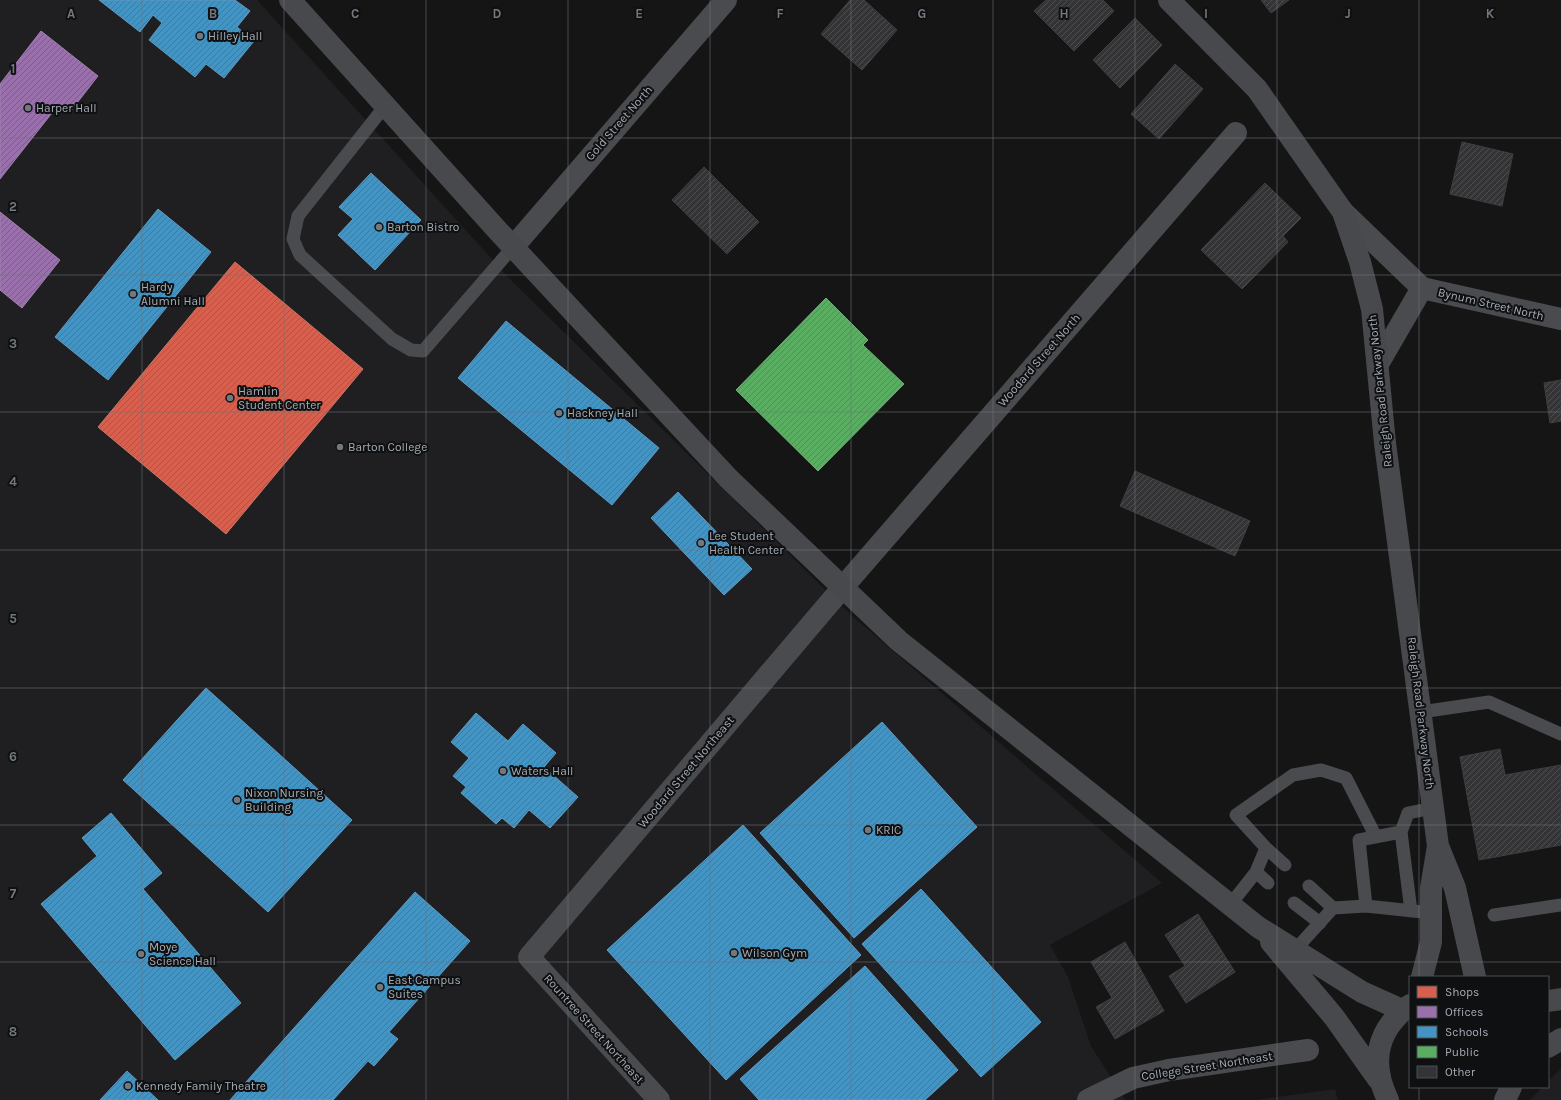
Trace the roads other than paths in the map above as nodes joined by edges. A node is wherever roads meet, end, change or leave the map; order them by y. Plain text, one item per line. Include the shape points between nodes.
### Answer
1 (290, 0) edge
2 (726, 0) edge
3 (1169, 0) edge
4 (385, 106) junction
5 (1236, 133) dead end
6 (1343, 212) junction
7 (513, 247) junction
8 (1422, 288) junction
9 (1561, 320) edge
10 (1378, 364) junction
11 (843, 587) junction
12 (1421, 712) junction
13 (1561, 734) edge
14 (1433, 808) junction
15 (1401, 832) junction
16 (1376, 837) junction
17 (1438, 846) junction
18 (1266, 848) junction
19 (1285, 865) dead end
20 (1256, 872) junction
21 (1268, 883) dead end
22 (1309, 886) dead end
23 (1294, 903) dead end
24 (1230, 905) junction
25 (1561, 905) edge
26 (1366, 906) junction
27 (1333, 908) junction
28 (1421, 912) junction
29 (1494, 915) dead end
30 (1320, 923) junction
31 (1258, 928) junction
32 (1295, 950) junction
33 (529, 958) joint
34 (1422, 976) edge
35 (1475, 976) edge
36 (1561, 999) edge
37 (1549, 1001) edge
38 (1406, 1008) edge
39 (1561, 1039) edge
40 (1549, 1046) edge
41 (1308, 1050) dead end
42 (1378, 1078) junction
43 (1511, 1088) edge
44 (659, 1100) edge
45 (1088, 1100) edge
46 (1388, 1100) edge
47 (1505, 1100) edge

1 - 4 street
2 - 7 street, Gold Street North
3 - 6 street, Raleigh Road Parkway North via 1257,89
4 - 7 street
4 - 7 lane via 298,216 293,239 300,255 392,339 411,350 424,351
5 - 11 street, Woodard Street North
6 - 8 street, Bynum Street North
6 - 10 street, Raleigh Road Parkway North via 1372,309
7 - 11 street via 729,479
8 - 9 street, Bynum Street North
8 - 10 street, Bynum Street North
10 - 12 street, Raleigh Road Parkway North via 1384,443
11 - 24 street via 899,641
11 - 33 street, Woodard Street Northeast
12 - 13 lane via 1489,702
12 - 14 street, Raleigh Road Parkway North
14 - 15 lane via 1408,813
14 - 17 street, Raleigh Road Parkway North
15 - 16 lane
15 - 28 lane
16 - 18 lane via 1346,778 1321,770 1293,775 1236,815
16 - 26 lane via 1359,840
17 - 28 street, Raleigh Road Parkway North via 1431,888
17 - 35 street, Raleigh Road Parkway North via 1455,888
18 - 19 lane
18 - 20 lane
20 - 21 lane
20 - 24 lane
22 - 27 lane
23 - 30 lane
24 - 31 street
25 - 29 lane
26 - 27 lane
26 - 28 lane
27 - 30 lane
28 - 34 street, Raleigh Road Parkway North via 1431,942
30 - 32 lane
31 - 32 street
31 - 42 street via 1334,1017
32 - 38 street via 1362,992
33 - 44 street, Rountree Street Northeast
36 - 37 street
38 - 42 street via 1397,1014 1384,1033 1378,1055
39 - 40 street
41 - 45 street, College Street Northeast via 1169,1070 1133,1078
42 - 46 street
43 - 47 street

